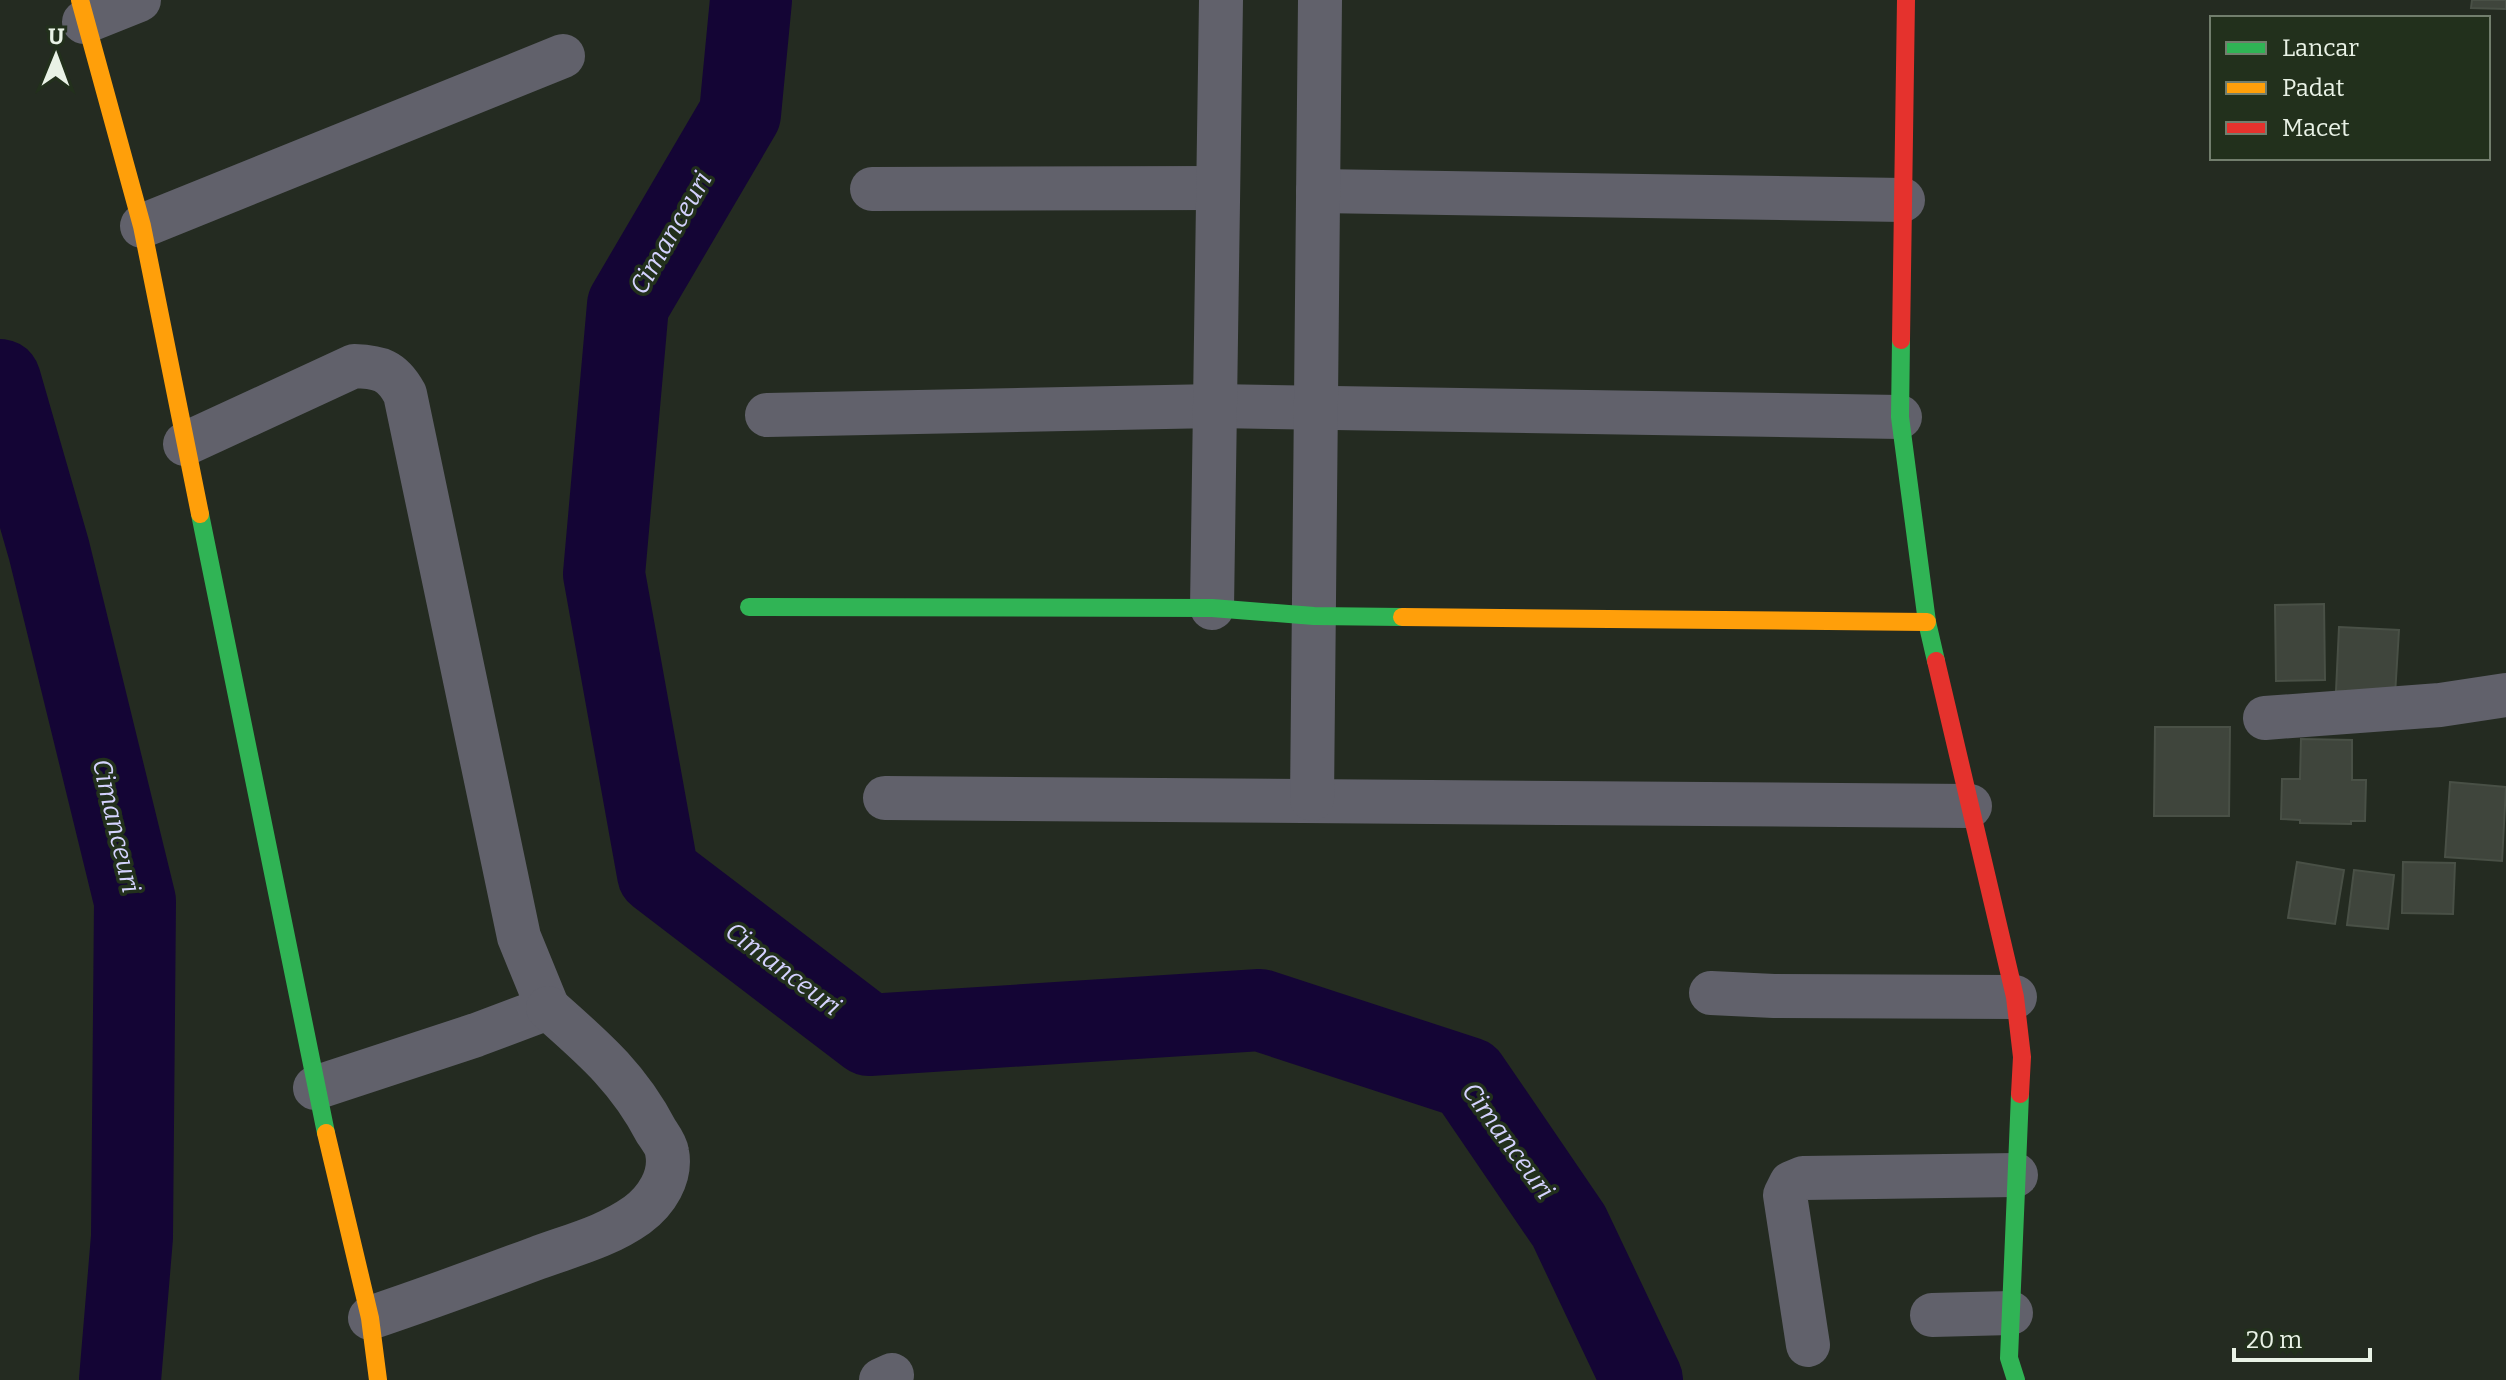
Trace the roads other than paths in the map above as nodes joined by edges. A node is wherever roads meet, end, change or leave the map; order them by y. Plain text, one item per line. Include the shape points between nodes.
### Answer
1 (139, 0) edge
2 (1221, 0) edge
3 (1320, 0) edge
4 (1906, 0) edge
5 (82, 11) edge
6 (563, 56) dead end
7 (1218, 188) junction
8 (872, 189) dead end
9 (1318, 191) junction
10 (1903, 200) junction
11 (142, 226) junction
12 (1215, 406) junction
13 (1316, 407) junction
14 (767, 415) dead end
15 (1900, 417) junction
16 (185, 444) junction
17 (749, 607) dead end
18 (1212, 608) junction
19 (1314, 616) junction
20 (1927, 622) junction
21 (2506, 695) edge
22 (2265, 718) dead end
23 (885, 798) dead end
24 (1312, 799) junction
25 (1970, 806) junction
26 (1711, 993) dead end
27 (2015, 997) junction
28 (548, 1008) junction
29 (315, 1088) junction
30 (2016, 1175) junction
31 (2011, 1313) junction
32 (1932, 1315) dead end
33 (370, 1318) junction
34 (1808, 1345) dead end
35 (378, 1380) edge
36 (2016, 1380) edge

1 - 5 street
2 - 7 street
3 - 9 street
4 - 10 street
5 - 11 street
6 - 11 street
7 - 8 street
7 - 12 street
9 - 10 street
9 - 13 street
10 - 15 street
11 - 16 street
12 - 13 street
12 - 14 street
12 - 18 street
13 - 15 street
13 - 19 street
15 - 20 street
16 - 28 street via 354,366 388,372 399,382 519,937
16 - 29 street
17 - 18 street
18 - 19 street
19 - 20 street
19 - 24 street
20 - 25 street
21 - 22 street
23 - 24 street
24 - 25 street
25 - 27 street
26 - 27 street
27 - 30 street via 2022,1057
28 - 29 street
28 - 33 street via 610,1063 645,1111 667,1152 667,1176 656,1197 598,1238
29 - 33 street
30 - 31 street
30 - 34 street via 1803,1178 1791,1183 1785,1195
31 - 32 street
31 - 36 street via 2009,1358
33 - 35 street

